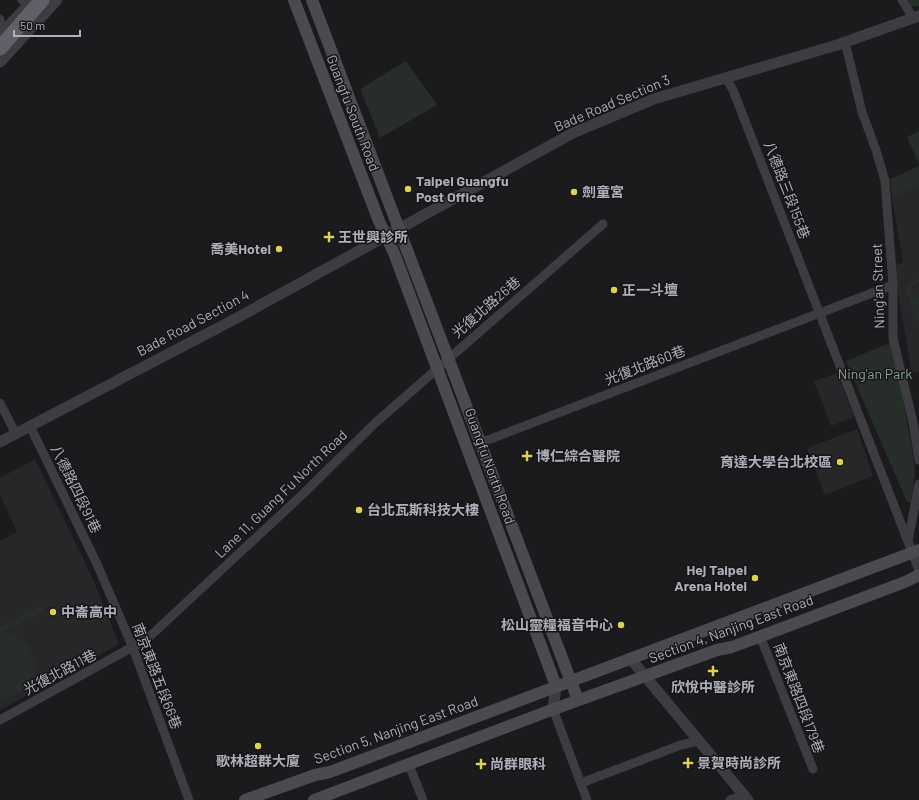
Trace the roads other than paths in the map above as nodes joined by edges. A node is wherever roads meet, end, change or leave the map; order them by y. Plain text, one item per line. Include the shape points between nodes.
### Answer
1 (57, 0) edge
2 (294, 0) edge
3 (312, 0) edge
4 (902, 0) edge
5 (31, 1) edge
6 (916, 17) edge
7 (0, 19) edge
8 (6, 33) edge
9 (845, 42) junction
10 (0, 48) edge
11 (0, 62) edge
12 (726, 78) junction
13 (603, 224) dead end
14 (399, 229) junction
15 (385, 236) junction
16 (893, 285) junction
17 (820, 313) junction
18 (448, 359) junction
19 (437, 369) junction
20 (0, 403) edge
21 (30, 426) junction
22 (16, 434) junction
23 (0, 442) edge
24 (480, 443) junction
25 (919, 460) edge
26 (919, 484) edge
27 (908, 541) junction
28 (915, 552) edge
29 (97, 564) joint
30 (919, 570) edge
31 (919, 575) edge
32 (760, 636) junction
33 (133, 648) junction
34 (630, 658) junction
35 (645, 676) junction
36 (571, 680) junction
37 (556, 686) junction
38 (578, 700) junction
39 (553, 709) junction
40 (0, 720) edge
41 (698, 741) junction
42 (409, 764) junction
43 (813, 770) dead end
44 (581, 783) junction
45 (746, 798) edge
46 (189, 800) edge
47 (245, 800) edge
48 (314, 800) edge
49 (423, 800) edge
50 (587, 800) edge
51 (730, 800) edge

1 - 11 street
2 - 15 main road, Guangfu South Road
3 - 14 main road, Guangfu South Road
4 - 6 street
5 - 8 highway
6 - 9 street, Bade Road Section 3
7 - 8 street
8 - 10 highway
9 - 12 street, Bade Road Section 3
9 - 16 street, Ning'an Street via 862,112 885,181
12 - 14 street, Bade Road Section 3 via 654,99 573,133
12 - 17 street, 八德路三段155巷 via 733,90
13 - 18 street, 光復北路26巷
14 - 15 street, Bade Road Section 4
14 - 18 main road, Guangfu North Road
15 - 19 main road, Guangfu North Road via 394,253
15 - 21 street, Bade Road Section 4
16 - 17 street, 光復北路60巷
16 - 25 street, Ning'an Street via 893,338 913,422
17 - 24 street, 光復北路60巷
17 - 27 street, 八德路三段155巷
18 - 19 street, Lane 11, Guang Fu North Road
18 - 24 main road, Guangfu North Road
19 - 33 street, Lane 11, Guang Fu North Road via 370,428 147,639
19 - 37 main road, Guangfu North Road
20 - 22 street
21 - 22 street, Bade Road Section 4
21 - 29 street, 八德路四段91巷
22 - 23 street, Bade Road Section 4
24 - 36 main road, Guangfu North Road
26 - 27 street
27 - 28 street
28 - 30 street
28 - 34 main road, Section 4, Nanjing East Road
29 - 33 street, 南京東路五段66巷
31 - 32 main road, Section 4, Nanjing East Road
32 - 35 main road, Section 4, Nanjing East Road
32 - 43 street, 南京東路四段179巷
33 - 40 street, 光復北路11巷
33 - 46 street, 南京東路五段66巷
34 - 35 street
34 - 36 main road, Section 4, Nanjing East Road
35 - 38 main road, Section 4, Nanjing East Road
35 - 41 street
36 - 37 main road, Section 4, Nanjing East Road
36 - 38 main road, Guangfu North Road
37 - 39 street, Guangfu North Road
37 - 47 main road, Section 5, Nanjing East Road via 330,772
38 - 39 main road, Section 4, Nanjing East Road
39 - 42 main road
39 - 44 street
41 - 44 street
41 - 45 street
42 - 48 main road
42 - 49 street
44 - 50 street
45 - 51 street

